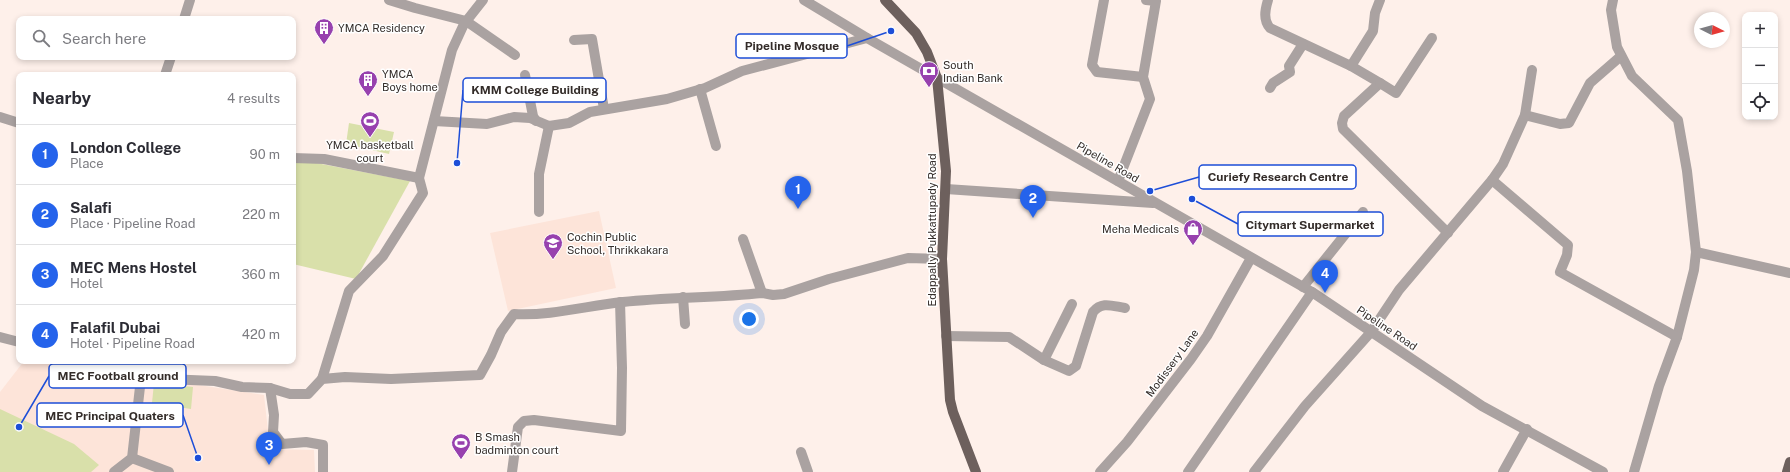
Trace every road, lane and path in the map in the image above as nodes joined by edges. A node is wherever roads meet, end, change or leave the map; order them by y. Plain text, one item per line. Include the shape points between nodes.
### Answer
1 (190, 0) edge
2 (389, 0) edge
3 (483, 0) edge
4 (804, 0) edge
5 (885, 0) edge
6 (1104, 0) edge
7 (1146, 0) edge
8 (1268, 0) edge
9 (1380, 0) edge
10 (1613, 0) edge
11 (185, 16) edge
12 (466, 21) junction
13 (867, 38) junction
14 (1432, 38) dead end
15 (574, 40) dead end
16 (1303, 44) junction
17 (514, 54) dead end
18 (1621, 56) junction
19 (170, 60) edge
20 (1351, 66) junction
21 (1532, 70) dead end
22 (166, 72) edge
23 (525, 75) dead end
24 (1143, 77) junction
25 (937, 78) junction
26 (1380, 84) junction
27 (1270, 88) dead end
28 (700, 89) junction
29 (604, 109) junction
30 (1525, 115) junction
31 (0, 117) edge
32 (434, 121) junction
33 (536, 121) junction
34 (16, 122) edge
35 (548, 126) junction
36 (716, 146) dead end
37 (296, 158) edge
38 (419, 178) junction
39 (1492, 180) junction
40 (1118, 181) junction
41 (946, 189) junction
42 (1157, 203) junction
43 (539, 212) dead end
44 (1363, 212) dead end
45 (1448, 233) junction
46 (743, 239) dead end
47 (1696, 252) junction
48 (1251, 258) junction
49 (942, 259) junction
50 (1790, 273) edge
51 (1303, 287) junction
52 (1312, 292) junction
53 (762, 293) junction
54 (683, 297) junction
55 (620, 302) junction
56 (1072, 304) dead end
57 (1125, 308) dead end
58 (685, 324) dead end
59 (1371, 332) junction
60 (946, 336) junction
61 (0, 337) edge
62 (1677, 337) junction
63 (16, 341) edge
64 (1044, 360) junction
65 (108, 364) edge
66 (141, 370) edge
67 (97, 371) dead end
68 (322, 379) junction
69 (270, 388) junction
70 (1527, 429) junction
71 (801, 452) dead end
72 (132, 458) junction
73 (1790, 462) edge
74 (114, 472) edge
75 (169, 472) edge
76 (323, 472) edge
77 (512, 472) edge
78 (808, 472) edge
79 (976, 472) edge
80 (1100, 472) edge
81 (1188, 472) edge
82 (1254, 472) edge
83 (1503, 472) edge
84 (1603, 472) edge
85 (1634, 472) edge
86 (1787, 472) edge

1 - 11 street
2 - 12 street
3 - 12 street
4 - 13 street, Pipeline Road
5 - 25 main road, Edappally Pukkattupady Road via 916,33
6 - 24 street via 1092,65 1097,72
7 - 24 street via 1156,1
8 - 16 street via 1265,11 1266,24
9 - 20 street via 1375,13 1373,31
10 - 18 street via 1611,10
12 - 17 street
12 - 32 street via 452,50
13 - 25 street, Pipeline Road
13 - 28 street via 742,71
14 - 26 street via 1396,93
15 - 29 street via 592,38
16 - 20 street
16 - 27 street via 1289,66 1290,72
18 - 30 street via 1590,83 1570,123 1560,124
18 - 47 street via 1632,76 1678,120 1687,171
19 - 22 street
20 - 26 street
21 - 30 street
23 - 33 street
24 - 40 street via 1150,98
25 - 40 street, Pipeline Road
25 - 41 main road, Edappally Pukkattupady Road
26 - 45 street via 1344,116 1343,129
28 - 29 street via 667,99
28 - 36 street
29 - 35 street via 590,112 569,123
30 - 39 street via 1503,164
31 - 34 street
32 - 33 street via 487,124 514,117
32 - 38 street
33 - 35 street
35 - 43 street via 538,174
37 - 38 street via 324,159
38 - 68 street via 423,192 383,256 349,291
39 - 45 street
39 - 62 street via 1568,245 1560,272
40 - 42 street, Pipeline Road
41 - 42 street
41 - 49 main road, Edappally Pukkattupady Road
42 - 48 street, Pipeline Road
44 - 51 street
45 - 59 street via 1399,290
46 - 53 street
47 - 50 street
47 - 62 street
48 - 51 street, Pipeline Road
48 - 80 street, Modissery Lane via 1207,336 1191,359 1128,442
49 - 53 street via 908,258 784,294
49 - 60 main road, Edappally Pukkattupady Road
51 - 52 street, Pipeline Road
52 - 59 street, Pipeline Road
52 - 81 street
53 - 54 street
54 - 55 street
54 - 58 street
55 - 68 street via 576,310 514,314 500,332 480,375 391,380 345,377
55 - 77 street via 621,431 534,420 524,421 518,427
56 - 64 street
57 - 64 street via 1103,304 1098,306 1093,312 1073,370 1069,371
59 - 70 street, Pipeline Road via 1482,406
59 - 82 street via 1305,406
60 - 64 street via 1009,337
60 - 79 main road, Edappally Pukkattupady Road via 953,412
61 - 63 street
62 - 85 street via 1657,392
65 - 66 street
66 - 67 street
66 - 69 street
66 - 72 street
68 - 69 street via 308,394 290,394
69 - 76 street via 274,415 273,432 282,444 306,442 323,445
70 - 83 street
70 - 84 street, Pipeline Road
71 - 78 street
72 - 74 street
72 - 75 street
73 - 86 main road

